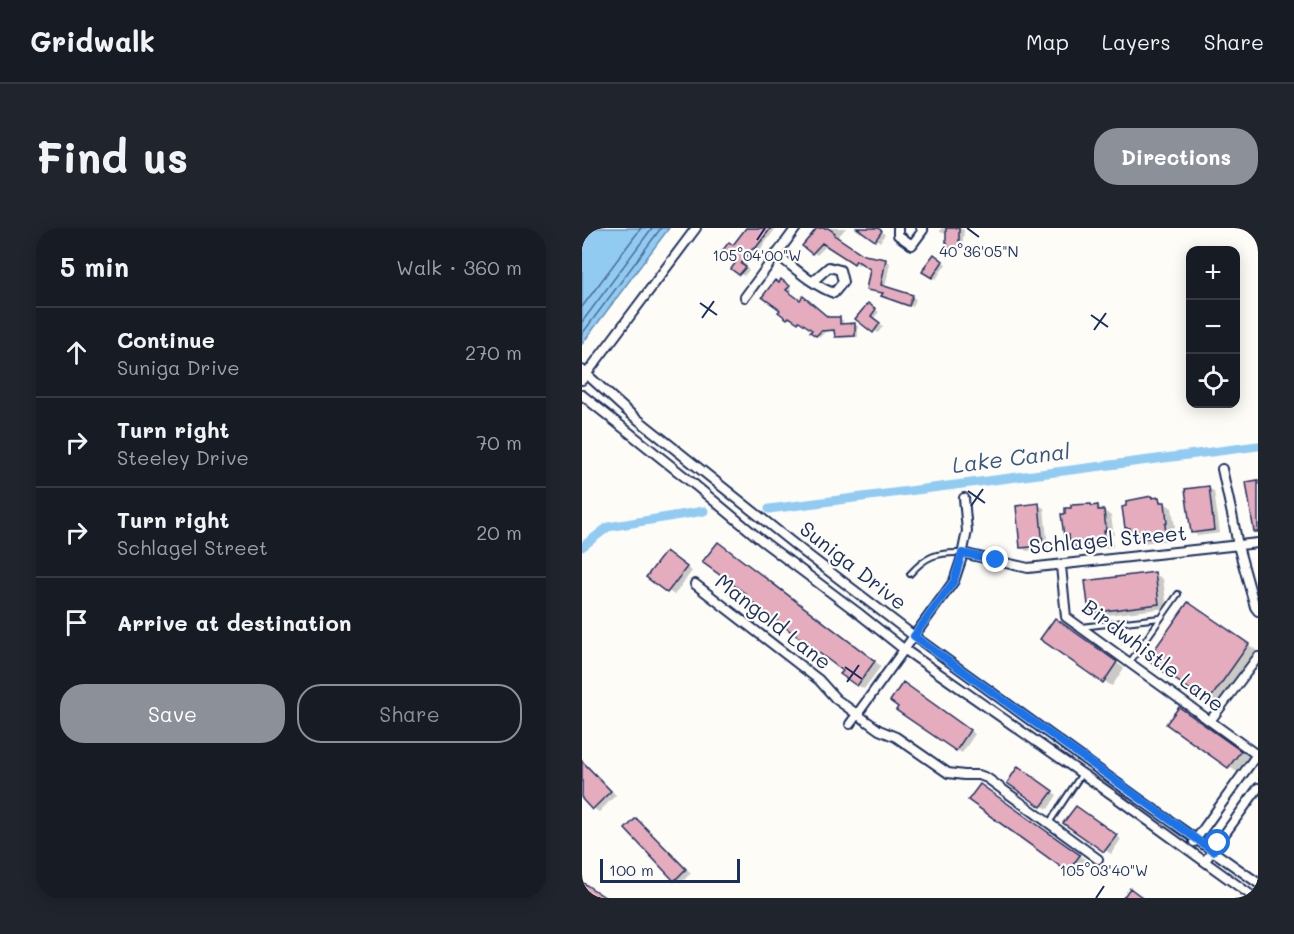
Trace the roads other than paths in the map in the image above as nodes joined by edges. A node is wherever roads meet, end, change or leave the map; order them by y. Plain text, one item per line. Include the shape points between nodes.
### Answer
1 (696, 228) edge
2 (796, 228) edge
3 (898, 228) edge
4 (921, 228) edge
5 (776, 254) junction
6 (813, 281) dead end
7 (745, 297) dead end
8 (584, 375) edge
9 (582, 395) edge
10 (1222, 469) dead end
11 (964, 498) dead end
12 (1258, 543) edge
13 (1238, 546) junction
14 (962, 553) junction
15 (1061, 566) junction
16 (910, 574) dead end
17 (695, 584) dead end
18 (1178, 594) dead end
19 (1258, 611) edge
20 (1161, 618) junction
21 (1079, 627) junction
22 (914, 636) junction
23 (904, 650) junction
24 (1258, 657) edge
25 (1129, 663) junction
26 (857, 714) junction
27 (1210, 722) junction
28 (850, 724) dead end
29 (1257, 754) edge
30 (1082, 774) junction
31 (1258, 788) edge
32 (1049, 823) junction
33 (1196, 839) junction
34 (1188, 849) junction
35 (1213, 851) junction
36 (1098, 858) dead end
37 (1205, 861) junction
38 (1258, 883) edge
39 (1255, 898) edge

1 - 8 street
2 - 5 street
3 - 4 street via 898,235 912,245
5 - 6 street
5 - 7 street
8 - 22 street, Suniga Drive
9 - 23 street, Suniga Drive
10 - 13 street
11 - 14 street via 968,531
12 - 13 street, Schlagel Street
13 - 15 street, Schlagel Street
13 - 19 street
14 - 15 street, Schlagel Street via 1029,568
14 - 16 lane via 935,555
14 - 22 street via 954,581
15 - 21 street, Birdwhistle Lane via 1066,617
17 - 26 street, Mangold Lane
18 - 20 lane
20 - 21 lane
20 - 25 lane
21 - 25 street, Birdwhistle Lane
22 - 23 street
22 - 33 street, Suniga Drive
23 - 26 street
23 - 30 street, Suniga Drive
24 - 27 street
25 - 27 street, Birdwhistle Lane
26 - 28 street
26 - 32 street, Mangold Lane via 948,773 987,778
27 - 29 street, Birdwhistle Lane
29 - 33 street
30 - 32 lane
30 - 34 street, Suniga Drive
31 - 35 street
32 - 36 street, Mangold Lane
33 - 34 street
33 - 35 street, Suniga Drive
34 - 37 street, Suniga Drive
35 - 37 street
35 - 38 street, Suniga Drive
37 - 39 street, Suniga Drive

